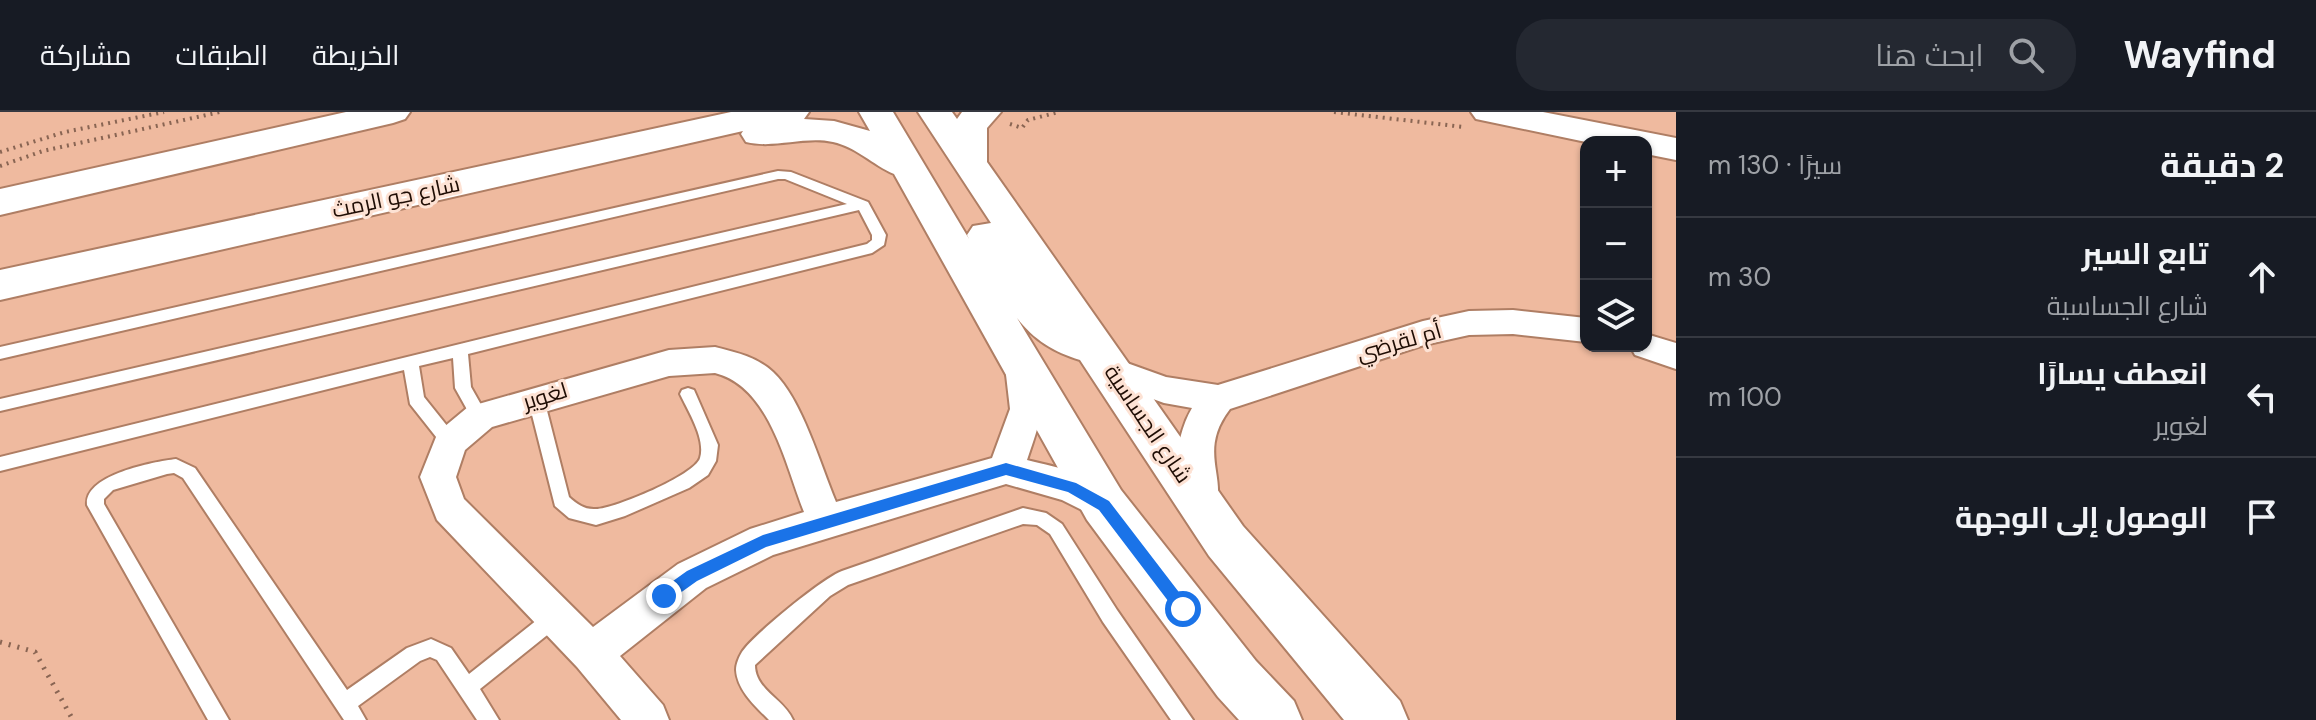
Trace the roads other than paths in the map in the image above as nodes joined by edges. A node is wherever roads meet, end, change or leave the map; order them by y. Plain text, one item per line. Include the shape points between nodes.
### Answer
1 (393, 112) edge
2 (792, 112) edge
3 (876, 112) edge
4 (910, 112) edge
5 (935, 112) edge
6 (984, 112) edge
7 (1480, 120) edge
8 (654, 127) edge
9 (298, 134) junction
10 (1676, 149) edge
11 (970, 164) junction
12 (908, 168) junction
13 (0, 202) edge
14 (863, 205) junction
15 (0, 226) edge
16 (0, 285) edge
17 (1580, 329) edge
18 (1652, 348) edge
19 (460, 350) junction
20 (0, 353) edge
21 (1676, 356) edge
22 (1105, 360) junction
23 (411, 361) junction
24 (1021, 366) junction
25 (688, 394) dead end
26 (536, 399) junction
27 (1218, 399) junction
28 (0, 405) edge
29 (480, 417) junction
30 (450, 442) junction
31 (0, 464) edge
32 (1006, 469) junction
33 (1200, 503) junction
34 (1104, 505) junction
35 (826, 521) junction
36 (554, 618) junction
37 (591, 653) junction
38 (467, 687) junction
39 (350, 712) edge
40 (219, 720) edge
41 (489, 720) edge
42 (648, 720) edge
43 (783, 720) edge
44 (1183, 720) edge
45 (1275, 720) edge
46 (1381, 720) edge

1 - 9 main road
2 - 8 main road, شارع جو الرمث
3 - 12 main road
4 - 22 main road via 1047,328
5 - 11 main road, شارع الجساسية
6 - 11 main road via 967,136
7 - 10 main road
8 - 12 main road via 682,143 832,129 860,138
8 - 16 main road, شارع جو الرمث via 498,175
9 - 13 main road
9 - 15 main road via 265,158 214,179
11 - 22 main road, شارع الجساسية
12 - 24 main road
14 - 19 lane via 879,235 872,248
14 - 20 lane via 778,175
14 - 28 lane
17 - 27 street, أم لقرضي via 1469,323
18 - 21 street
19 - 23 lane
19 - 29 lane via 463,388
22 - 27 street, أم لقرضي via 1164,390
22 - 33 main road, شارع الجساسية
23 - 30 lane via 416,399
23 - 31 lane
24 - 32 street via 1027,409
24 - 34 main road
25 - 26 lane via 710,445 702,470 694,478 596,517 575,513 561,501
26 - 29 street, لغوير
26 - 35 street, لغوير via 669,363 715,360 738,366 761,381 779,406
27 - 33 street via 1196,430
29 - 30 street, لغوير
30 - 36 street via 438,477 450,509
32 - 34 street via 1071,487
32 - 35 street
33 - 46 main road, شارع الجساسية via 1226,541
34 - 45 main road via 1237,679
35 - 37 street via 763,541 692,576
36 - 37 street
36 - 38 lane
37 - 42 street
38 - 39 lane via 444,654 431,648 414,654
38 - 41 lane
39 - 40 lane via 189,473 167,467 108,484 95,497 96,505
43 - 44 lane via 745,678 744,666 824,590 842,579 1031,516 1056,529

